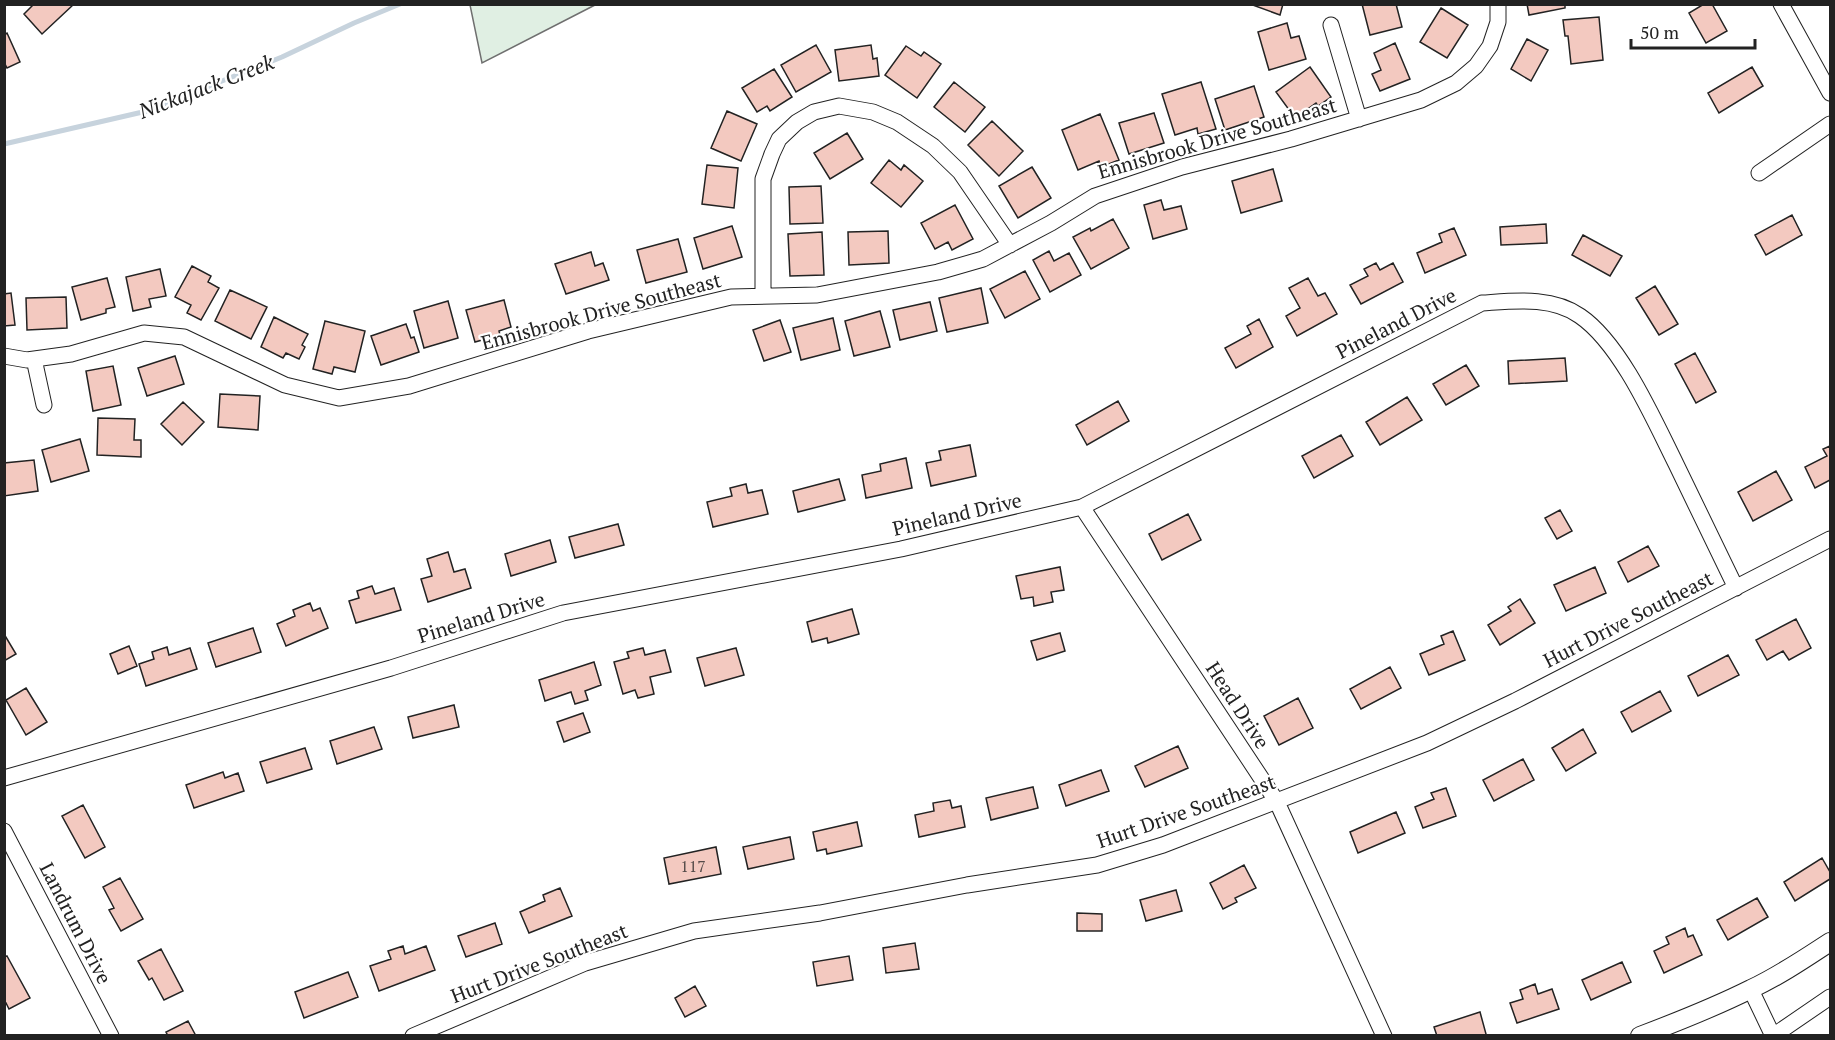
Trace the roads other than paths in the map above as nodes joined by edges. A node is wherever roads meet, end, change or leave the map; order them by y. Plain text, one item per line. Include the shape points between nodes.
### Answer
1 (1498, 4) edge
2 (1781, 4) edge
3 (1331, 25) dead end
4 (1830, 93) edge
5 (1359, 119) junction
6 (1830, 124) edge
7 (1759, 173) dead end
8 (1010, 245) junction
9 (763, 295) junction
10 (4, 356) edge
11 (34, 359) junction
12 (44, 405) dead end
13 (1082, 507) junction
14 (1830, 539) edge
15 (1736, 588) junction
16 (4, 778) edge
17 (1277, 802) junction
18 (4, 831) edge
19 (1830, 942) edge
20 (1751, 990) junction
21 (1830, 997) edge
22 (111, 1035) edge
23 (413, 1035) edge
24 (1384, 1035) edge
25 (1640, 1035) edge

1 - 5 street, Ennisbrook Drive Southeast via 1498,22 1490,46 1476,66 1456,83 1421,100
2 - 4 street
3 - 5 street
5 - 8 street, Ennisbrook Drive Southeast via 1182,167 1095,196
6 - 7 street
8 - 9 street, Ennisbrook Drive Southeast via 983,259 938,272 817,295
8 - 9 street via 960,172 933,146 897,122 873,112 839,106 814,112 797,122 779,139 772,154 763,179
9 - 11 street, Ennisbrook Drive Southeast via 731,297 608,326 409,386 339,398 285,385 184,337 144,333 71,354
10 - 11 street, Ennisbrook Drive Southeast
11 - 12 street
13 - 15 street, Pineland Drive via 1482,303 1551,303 1579,315 1604,335 1645,401
13 - 16 street, Pineland Drive via 901,549 563,613 391,668
13 - 17 street, Head Drive
14 - 15 street, Hurt Drive Southeast
15 - 17 street, Hurt Drive Southeast via 1427,743
17 - 23 street, Hurt Drive Southeast via 1097,865 694,931 585,963
17 - 24 street, Head Drive
18 - 22 street, Landrum Drive
19 - 20 street
20 - 21 street via 1773,1035
20 - 25 street

